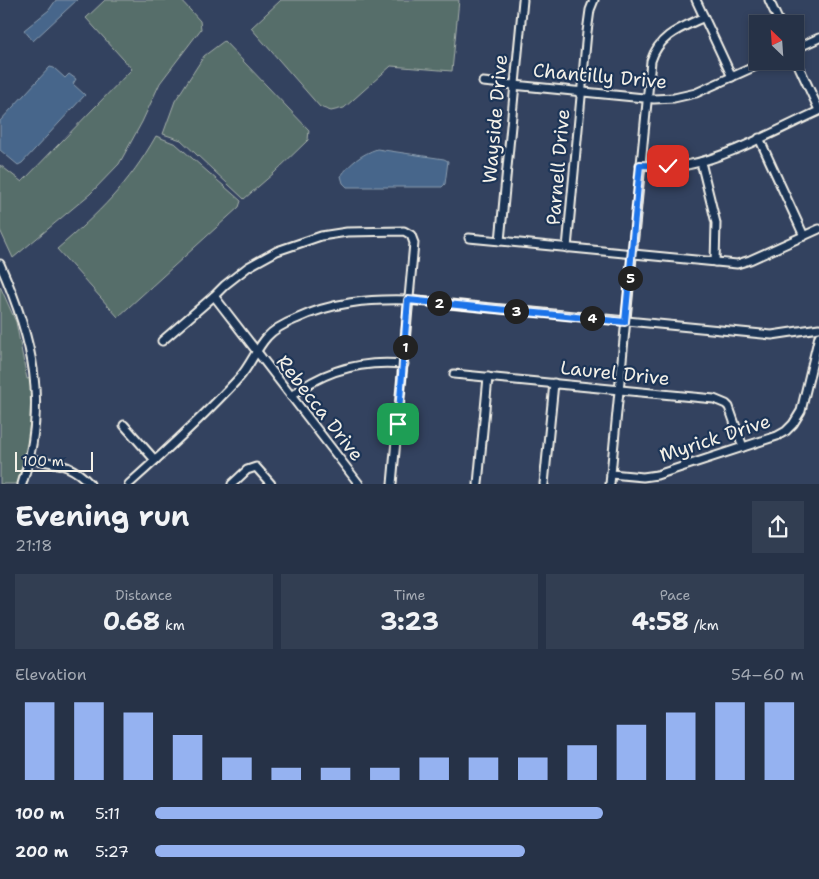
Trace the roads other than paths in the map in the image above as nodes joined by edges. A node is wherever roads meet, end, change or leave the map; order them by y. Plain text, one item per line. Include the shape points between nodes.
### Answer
1 (523, 0) edge
2 (594, 0) edge
3 (696, 0) edge
4 (769, 0) edge
5 (776, 15) edge
6 (704, 18) junction
7 (819, 38) edge
8 (804, 45) edge
9 (749, 69) edge
10 (800, 70) edge
11 (732, 77) junction
12 (483, 82) dead end
13 (515, 85) junction
14 (581, 92) junction
15 (647, 98) junction
16 (819, 111) edge
17 (760, 138) junction
18 (701, 162) junction
19 (640, 165) junction
20 (819, 229) edge
21 (804, 236) junction
22 (469, 238) dead end
23 (500, 241) junction
24 (567, 248) junction
25 (632, 254) junction
26 (715, 262) junction
27 (0, 264) edge
28 (214, 296) junction
29 (408, 300) junction
30 (625, 322) junction
31 (819, 328) edge
32 (819, 336) edge
33 (162, 341) dead end
34 (255, 351) junction
35 (404, 364) junction
36 (454, 374) dead end
37 (488, 377) junction
38 (554, 383) junction
39 (619, 390) junction
40 (291, 396) junction
41 (124, 425) dead end
42 (743, 447) junction
43 (31, 459) junction
44 (156, 460) junction
45 (611, 474) junction
46 (22, 484) edge
47 (90, 484) edge
48 (129, 484) edge
49 (232, 484) edge
50 (271, 484) edge
51 (359, 484) edge
52 (392, 484) edge
53 (478, 484) edge
54 (544, 484) edge
55 (610, 484) edge

1 - 13 street, Wayside Drive
2 - 14 street, Parnell Drive via 590,10
3 - 6 street
4 - 5 street
6 - 11 street
6 - 15 street via 677,30 658,45 651,62
7 - 8 street
9 - 11 street, Chantilly Drive
10 - 16 street
11 - 15 street, Chantilly Drive via 686,96
12 - 13 street, Chantilly Drive
13 - 14 street, Chantilly Drive
13 - 23 street, Wayside Drive
14 - 15 street, Chantilly Drive
14 - 24 street, Parnell Drive
15 - 19 street
16 - 17 street
17 - 18 street
17 - 21 street
18 - 19 street
18 - 26 street via 716,223
19 - 25 street
20 - 21 street
21 - 26 street via 737,264
22 - 23 street
23 - 24 street
24 - 25 street
25 - 26 street
25 - 30 street
27 - 43 street via 32,353 35,414
28 - 29 street via 248,267 277,250 347,232 404,231 411,235 414,243
28 - 33 street
28 - 34 street, Rebecca Drive
29 - 30 street
29 - 34 street via 346,303 311,312 269,335
29 - 35 street
30 - 31 street via 772,335
30 - 39 street
32 - 42 street, Myrick Drive via 798,417 777,436
34 - 40 street, Rebecca Drive
34 - 44 street via 241,376
35 - 40 street via 377,362 341,369 318,378
35 - 52 street
36 - 37 street, Laurel Drive
37 - 38 street, Laurel Drive
37 - 53 street
38 - 39 street, Laurel Drive
38 - 54 street
39 - 42 street, Laurel Drive via 726,404
39 - 45 street
40 - 51 street, Rebecca Drive
41 - 44 street
42 - 45 street, Myrick Drive via 657,474
43 - 46 street
43 - 47 street via 72,468
44 - 48 street
45 - 55 street
49 - 50 street via 247,470 256,467

